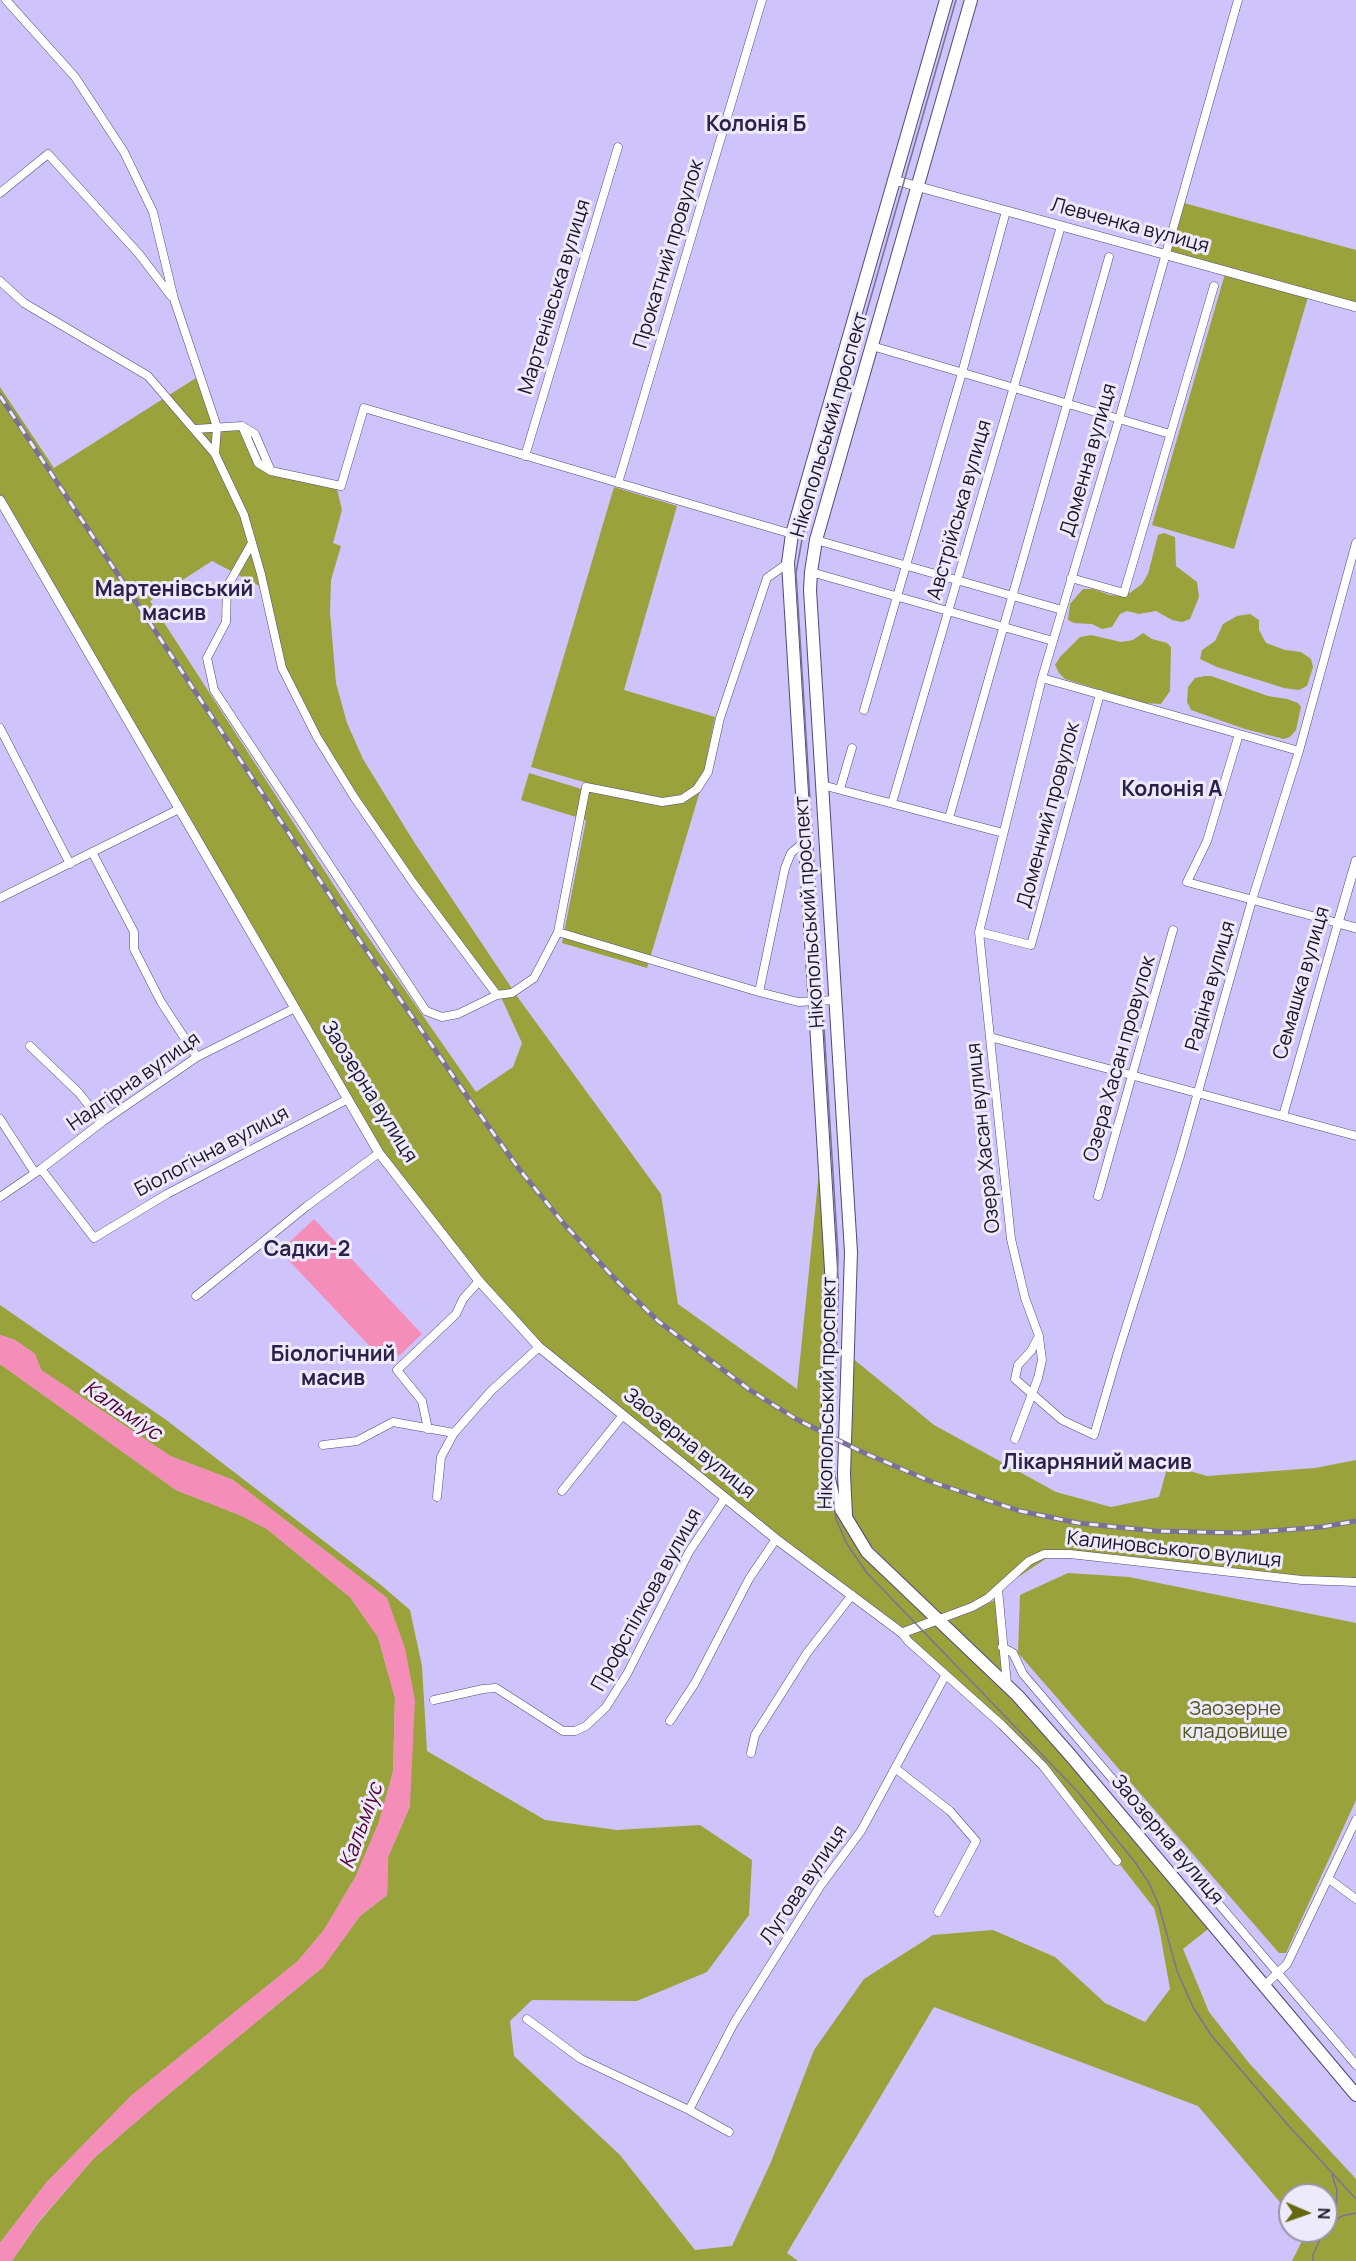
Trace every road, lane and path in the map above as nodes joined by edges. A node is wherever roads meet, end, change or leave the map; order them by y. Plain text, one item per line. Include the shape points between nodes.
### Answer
1 (6, 0) edge
2 (762, 0) edge
3 (946, 0) edge
4 (972, 0) edge
5 (1238, 0) edge
6 (618, 147) dead end
7 (894, 180) junction
8 (918, 186) junction
9 (0, 193) edge
10 (1006, 211) junction
11 (1061, 226) junction
12 (1166, 255) junction
13 (1108, 257) dead end
14 (0, 281) edge
15 (1214, 286) dead end
16 (174, 299) junction
17 (1356, 307) edge
18 (872, 346) junction
19 (962, 374) junction
20 (1013, 388) junction
21 (1067, 404) junction
22 (1119, 419) junction
23 (217, 427) junction
24 (195, 429) junction
25 (1170, 434) junction
26 (215, 454) junction
27 (525, 456) junction
28 (618, 483) junction
29 (0, 500) edge
30 (792, 534) junction
31 (816, 540) junction
32 (252, 543) junction
33 (1356, 543) edge
34 (788, 564) junction
35 (907, 566) junction
36 (811, 572) junction
37 (1071, 578) junction
38 (957, 580) junction
39 (1012, 596) junction
40 (898, 597) junction
41 (1062, 610) junction
42 (948, 611) junction
43 (1003, 627) junction
44 (1053, 641) junction
45 (1042, 678) junction
46 (1100, 694) junction
47 (864, 710) dead end
48 (0, 728) edge
49 (1239, 734) junction
50 (852, 748) dead end
51 (1299, 751) junction
52 (800, 779) junction
53 (822, 785) junction
54 (840, 789) junction
55 (892, 803) junction
56 (179, 809) junction
57 (949, 818) junction
58 (1003, 832) junction
59 (804, 842) junction
60 (92, 852) junction
61 (1356, 861) edge
62 (70, 864) junction
63 (0, 898) edge
64 (1252, 900) junction
65 (1338, 923) junction
66 (1356, 928) edge
67 (1173, 930) dead end
68 (558, 932) junction
69 (979, 932) junction
70 (759, 992) junction
71 (497, 995) junction
72 (835, 1000) junction
73 (814, 1002) junction
74 (295, 1008) junction
75 (990, 1037) junction
76 (30, 1046) dead end
77 (197, 1057) junction
78 (1132, 1076) junction
79 (1198, 1093) junction
80 (348, 1099) junction
81 (1283, 1116) junction
82 (0, 1119) edge
83 (102, 1122) junction
84 (1356, 1136) edge
85 (379, 1153) junction
86 (38, 1171) junction
87 (1098, 1196) dead end
88 (0, 1197) edge
89 (479, 1281) junction
90 (196, 1296) dead end
91 (1039, 1336) junction
92 (539, 1347) junction
93 (1032, 1394) junction
94 (623, 1415) junction
95 (428, 1429) junction
96 (454, 1433) junction
97 (1015, 1439) dead end
98 (323, 1445) dead end
99 (562, 1491) dead end
100 (437, 1497) dead end
101 (725, 1498) junction
102 (847, 1520) junction
103 (776, 1539) junction
104 (1356, 1582) edge
105 (998, 1590) junction
106 (852, 1595) junction
107 (937, 1620) junction
108 (902, 1633) junction
109 (1002, 1647) junction
110 (945, 1677) junction
111 (1007, 1684) junction
112 (434, 1700) dead end
113 (670, 1720) dead end
114 (752, 1753) dead end
115 (894, 1768) junction
116 (1356, 1820) edge
117 (1117, 1861) dead end
118 (1329, 1879) junction
119 (1356, 1899) edge
120 (938, 1911) dead end
121 (1279, 1974) junction
122 (1264, 1986) junction
123 (527, 2019) dead end
124 (1356, 2066) edge
125 (1356, 2095) edge
126 (689, 2110) junction
127 (729, 2132) dead end

1 - 16 street via 75,77 124,152 153,212
2 - 28 street, Прокатний провулок
3 - 7 main road, Нікопольський проспект
4 - 8 main road, Нікопольський проспект
5 - 12 street, Доменна вулиця
6 - 27 street, Мартенівська вулиця
7 - 8 street, Левченка вулиця
7 - 30 main road, Нікопольський проспект
8 - 10 street, Левченка вулиця
8 - 18 main road, Нікопольський проспект
9 - 16 street via 48,153
10 - 11 street, Левченка вулиця
10 - 19 street
11 - 12 street, Левченка вулиця
11 - 20 street, Австрійська вулиця
12 - 17 street, Левченка вулиця
12 - 22 street, Доменна вулиця
13 - 21 street
14 - 24 street via 24,303 148,376
15 - 25 street
16 - 23 street
18 - 19 street
18 - 31 main road, Нікопольський проспект
19 - 20 street
19 - 35 street
20 - 21 street
20 - 38 street, Австрійська вулиця
21 - 22 street
21 - 39 street
22 - 25 street
22 - 37 street, Доменна вулиця
23 - 24 street
23 - 26 street
23 - 27 street via 242,426 255,434 271,471 341,486 364,408
24 - 26 street
25 - 37 street via 1124,593
26 - 32 street via 244,514
27 - 28 street
28 - 30 street
29 - 56 street, Заозерна вулиця
30 - 34 main road, Нікопольський проспект
31 - 35 street
31 - 36 main road, Нікопольський проспект
32 - 71 street via 282,668 317,737 414,884
32 - 71 street via 227,587 226,622 207,658 214,690 426,1011 442,1017 458,1014
33 - 51 street, Радіна вулиця
34 - 52 main road, Нікопольський проспект
34 - 68 street via 767,578 720,718 708,772 697,789 682,799 662,802 586,787
35 - 38 street
35 - 40 street
36 - 40 street
36 - 53 main road, Нікопольський проспект
37 - 41 street, Доменна вулиця
38 - 39 street
38 - 42 street, Австрійська вулиця
39 - 41 street
39 - 43 street
40 - 42 street
40 - 47 street
41 - 44 street, Доменна вулиця
42 - 43 street
42 - 55 street, Австрійська вулиця
43 - 44 street
43 - 57 street
44 - 45 street, Доменна вулиця
45 - 46 street
45 - 58 street, Доменна вулиця
46 - 49 street
46 - 69 street, Доменний провулок via 1031,945
48 - 62 street
49 - 51 street
49 - 64 street via 1207,841 1187,882
50 - 54 street
51 - 64 street, Радіна вулиця
52 - 53 main road
52 - 59 main road, Нікопольський проспект
53 - 54 street
53 - 72 main road, Нікопольський проспект
54 - 55 street
55 - 57 street
56 - 60 street
56 - 74 street, Заозерна вулиця
57 - 58 street
58 - 69 street, Доменна вулиця
59 - 70 street via 791,853 785,868
59 - 73 main road, Нікопольський проспект
60 - 62 street
60 - 77 street via 134,932 134,950
61 - 65 street, Семашка вулиця
62 - 63 street
64 - 65 street
64 - 79 street, Радіна вулиця
65 - 66 street
65 - 81 street, Семашка вулиця
67 - 78 street, Озера Хасан провулок
68 - 70 street
68 - 71 street via 534,978 512,993
69 - 75 street, Озера Хасан вулиця
70 - 73 street via 789,1001
72 - 73 street
72 - 102 main road, Нікопольський проспект via 851,1252 844,1474
73 - 102 main road, Нікопольський проспект via 832,1286 826,1465 833,1496
74 - 77 street, Надгірна вулиця
74 - 80 street, Заозерна вулиця
75 - 78 street
75 - 91 street, Озера Хасан вулиця via 1011,1239
76 - 83 street via 79,1093
77 - 83 street, Надгірна вулиця
78 - 79 street
78 - 87 street, Озера Хасан провулок
79 - 81 street
79 - 93 street, Радіна вулиця via 1094,1436 1062,1420
80 - 85 street, Заозерна вулиця
80 - 86 street, Біологічна вулиця via 167,1194 94,1238
81 - 84 street
82 - 86 street
83 - 86 street, Надгірна вулиця
85 - 89 street, Заозерна вулиця
85 - 90 street
86 - 88 street, Надгірна вулиця
89 - 92 street, Заозерна вулиця
89 - 95 street via 456,1314 397,1370 422,1401
91 - 93 street, Озера Хасан вулиця via 1042,1360
91 - 93 street via 1015,1372 1018,1384
92 - 94 street, Заозерна вулиця
92 - 96 street via 491,1391
93 - 97 street, Озера Хасан вулиця
94 - 99 street
94 - 101 street, Заозерна вулиця
95 - 96 street
95 - 98 street via 393,1422 357,1441
96 - 100 street via 441,1457
101 - 103 street, Заозерна вулиця
101 - 112 street, Профспілкова вулиця via 689,1552 627,1674 606,1707 586,1726 563,1731 496,1688
102 - 107 main road, Заозерна вулиця via 877,1564
103 - 106 street, Заозерна вулиця
103 - 113 street
104 - 105 street, Калиновського вулиця via 1302,1580 1059,1553 1029,1561
105 - 107 street, Калиновського вулиця via 972,1607
105 - 109 street
106 - 108 street, Заозерна вулиця
106 - 114 street via 807,1653 755,1735
107 - 108 street
107 - 111 main road, Заозерна вулиця
108 - 110 street, Заозерна вулиця
109 - 111 street
109 - 121 street via 1013,1653 1023,1674
110 - 115 street, Лугова вулиця
110 - 117 street, Заозерна вулиця via 1043,1766
111 - 122 main road, Заозерна вулиця
115 - 120 street via 950,1811 976,1841
115 - 126 street, Лугова вулиця via 861,1831 821,1886 734,2023
116 - 118 street
118 - 119 street
118 - 121 street
121 - 122 street
121 - 124 street
122 - 125 main road, Заозерна вулиця
123 - 126 street via 581,2059
126 - 127 street

